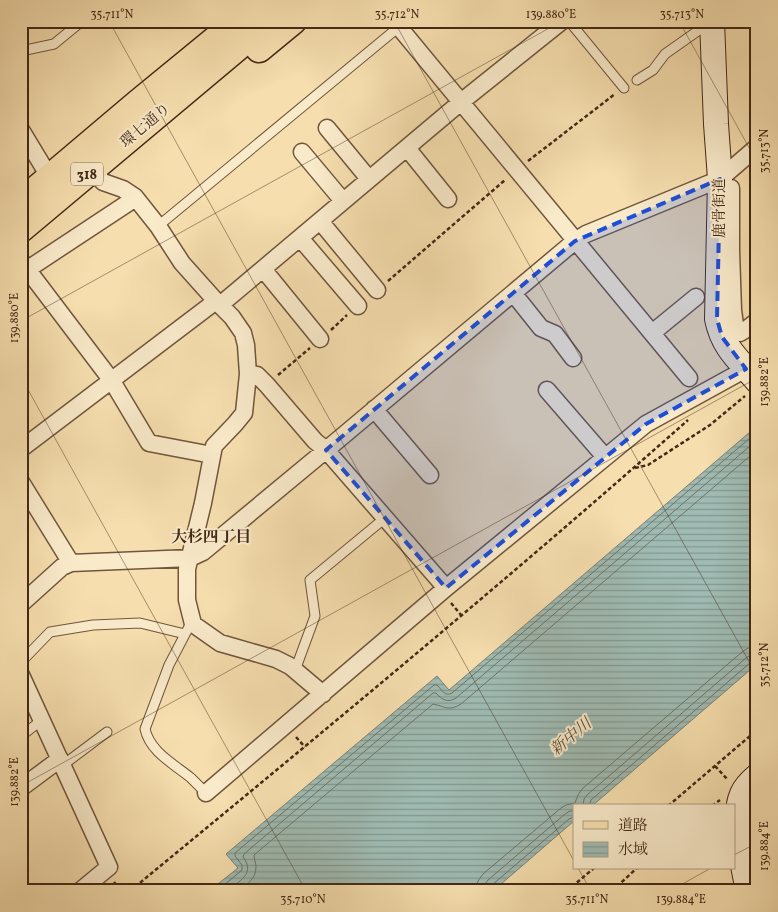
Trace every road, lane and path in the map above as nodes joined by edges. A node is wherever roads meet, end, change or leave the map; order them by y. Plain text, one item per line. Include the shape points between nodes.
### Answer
1 (82, 21) edge
2 (218, 21) edge
3 (238, 21) edge
4 (269, 21) edge
5 (293, 21) edge
6 (562, 21) edge
7 (569, 21) edge
8 (712, 21) edge
9 (400, 23) edge
10 (21, 51) edge
11 (638, 80) dead end
12 (624, 88) joint
13 (461, 102) junction
14 (146, 111) junction
15 (327, 128) dead end
16 (21, 130) edge
17 (757, 146) edge
18 (407, 148) junction
19 (302, 152) dead end
20 (517, 169) junction
21 (93, 170) junction
22 (724, 175) junction
23 (50, 178) junction
24 (369, 179) junction
25 (135, 197) junction
26 (448, 199) dead end
27 (21, 202) edge
28 (343, 202) junction
29 (320, 221) junction
30 (158, 226) junction
31 (21, 229) edge
32 (300, 238) junction
33 (576, 241) junction
34 (25, 265) edge
35 (262, 269) junction
36 (377, 290) joint
37 (513, 293) junction
38 (696, 297) dead end
39 (218, 303) junction
40 (358, 306) joint
41 (757, 320) edge
42 (652, 333) junction
43 (320, 339) junction
44 (573, 358) dead end
45 (248, 374) junction
46 (689, 378) dead end
47 (752, 380) edge
48 (112, 381) junction
49 (267, 385) junction
50 (547, 390) dead end
51 (374, 409) junction
52 (21, 449) edge
53 (326, 450) junction
54 (212, 455) junction
55 (605, 457) junction
56 (430, 475) dead end
57 (21, 482) edge
58 (385, 518) junction
59 (190, 558) junction
60 (71, 563) junction
61 (446, 588) junction
62 (21, 604) edge
63 (189, 627) junction
64 (21, 662) edge
65 (293, 669) junction
66 (21, 674) edge
67 (323, 694) junction
68 (42, 720) junction
69 (757, 730) edge
70 (106, 732) dead end
71 (292, 733) dead end
72 (21, 736) edge
73 (305, 747) junction
74 (61, 762) junction
75 (715, 766) junction
76 (757, 776) edge
77 (732, 785) dead end
78 (21, 788) edge
79 (206, 793) joint
80 (670, 804) edge
81 (592, 870) edge
82 (636, 870) edge
83 (80, 891) edge
84 (130, 891) edge
85 (567, 891) edge
86 (612, 891) edge
87 (748, 891) edge

1 - 10 lane via 54,44
2 - 14 main road via 168,70
3 - 14 main road, 環七通り / 318
4 - 14 main road, 環七通り / 318
5 - 14 main road via 192,98
6 - 13 street
7 - 12 lane
8 - 11 lane via 666,54 653,70
8 - 22 street, 鹿骨街道 via 716,124
9 - 13 street
9 - 30 lane
12 - 20 path
13 - 18 street
13 - 20 street
14 - 21 main road, 環七通り / 318
14 - 23 main road, 環七通り / 318
15 - 24 street
16 - 23 street
17 - 22 street
18 - 24 street
18 - 26 street
19 - 28 street
20 - 33 street
20 - 36 path
21 - 25 street via 103,182
21 - 31 main road, 環七通り / 318
22 - 33 street
22 - 41 street via 732,178 735,325 740,333
22 - 47 street, 鹿骨街道 via 717,319 722,338
23 - 27 main road, 環七通り / 318
24 - 28 street
25 - 30 street
25 - 34 street
28 - 29 street
29 - 32 street
29 - 36 street
30 - 39 street via 182,263
32 - 35 street
32 - 40 street
33 - 37 street
33 - 42 street
34 - 48 street
35 - 39 street
35 - 43 street
37 - 44 street via 541,328 555,334
37 - 51 street
38 - 42 street
39 - 45 street via 243,333
39 - 48 street
40 - 43 path
42 - 46 street
43 - 49 path
45 - 49 street via 258,375
45 - 54 street via 244,412 214,446
47 - 55 street via 646,424
47 - 73 path via 710,425 648,465 634,468
48 - 52 street
48 - 54 street via 149,443
49 - 53 street
50 - 55 street
51 - 53 street
51 - 56 street
53 - 58 street
53 - 59 street via 203,552
54 - 59 street
55 - 61 street
57 - 60 street
58 - 61 street
58 - 65 lane via 310,580 316,616
59 - 60 street
59 - 63 street via 187,569
60 - 62 street via 62,567
61 - 67 street
63 - 64 lane via 140,623 93,625 50,632
63 - 65 street via 193,624 220,643 276,659
63 - 79 lane via 169,665 145,729 150,743 160,754
65 - 67 street
66 - 68 street
67 - 79 street
68 - 72 lane
68 - 74 street
69 - 75 path
70 - 74 lane
71 - 73 path
73 - 84 path
74 - 78 street
74 - 83 street via 109,867
75 - 77 path
75 - 80 path
76 - 87 street via 742,794 738,807
81 - 85 path
82 - 86 path

